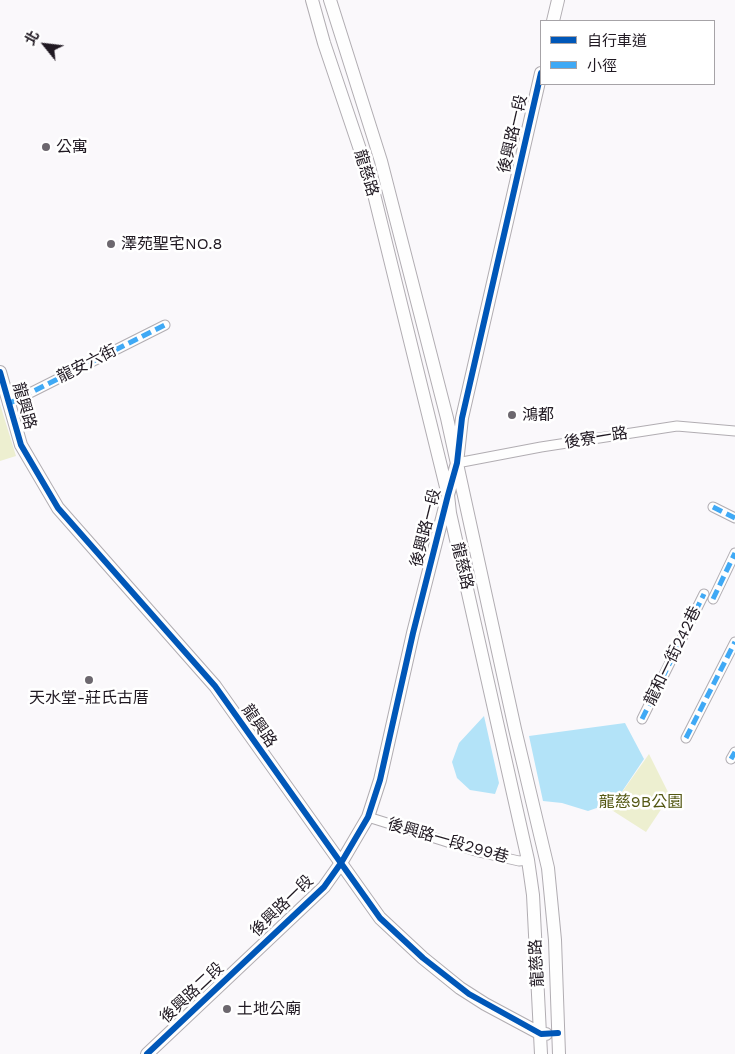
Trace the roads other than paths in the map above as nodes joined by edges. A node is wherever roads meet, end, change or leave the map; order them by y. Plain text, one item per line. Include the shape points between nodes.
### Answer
1 (312, 0) edge
2 (330, 0) edge
3 (558, 0) edge
4 (554, 20) edge
5 (343, 38) junction
6 (324, 42) junction
7 (540, 77) edge
8 (165, 325) dead end
9 (0, 372) edge
10 (8, 404) junction
11 (735, 431) edge
12 (457, 463) junction
13 (448, 495) junction
14 (713, 507) dead end
15 (735, 518) edge
16 (735, 553) edge
17 (735, 642) edge
18 (642, 719) dead end
19 (686, 738) dead end
20 (368, 817) junction
21 (528, 860) junction
22 (341, 863) junction
23 (256, 952) joint
24 (558, 1033) junction
25 (541, 1034) junction
26 (148, 1054) edge
27 (541, 1054) edge
28 (559, 1054) edge

1 - 6 street, 龍慈路
2 - 5 street, 龍慈路
3 - 4 street
5 - 6 street
5 - 12 street, 龍慈路 via 380,161
6 - 13 street, 龍慈路 via 371,182
7 - 12 street, 後興路一段 via 462,418
8 - 10 street, 龍安六街
9 - 10 street, 龍興路
10 - 22 street, 龍興路 via 21,445 58,508 215,686
11 - 12 street, 後寮一路 via 677,426
12 - 13 street, 後興路一段
12 - 24 street, 龍慈路 via 548,868 555,940
13 - 20 street, 後興路一段 via 380,780
13 - 21 street, 龍慈路
14 - 15 street
16 - 18 street, 龍和一街242巷 via 708,596
17 - 19 street
20 - 21 street, 後興路一段299巷 via 479,852
20 - 22 street, 後興路一段
21 - 25 street, 龍慈路
22 - 23 street, 後興路一段 via 324,886
22 - 25 street, 龍興路 via 380,918 423,958 460,988
23 - 26 street, 後興路二段
24 - 25 street
24 - 28 street, 龍慈路
25 - 27 street, 龍慈路

